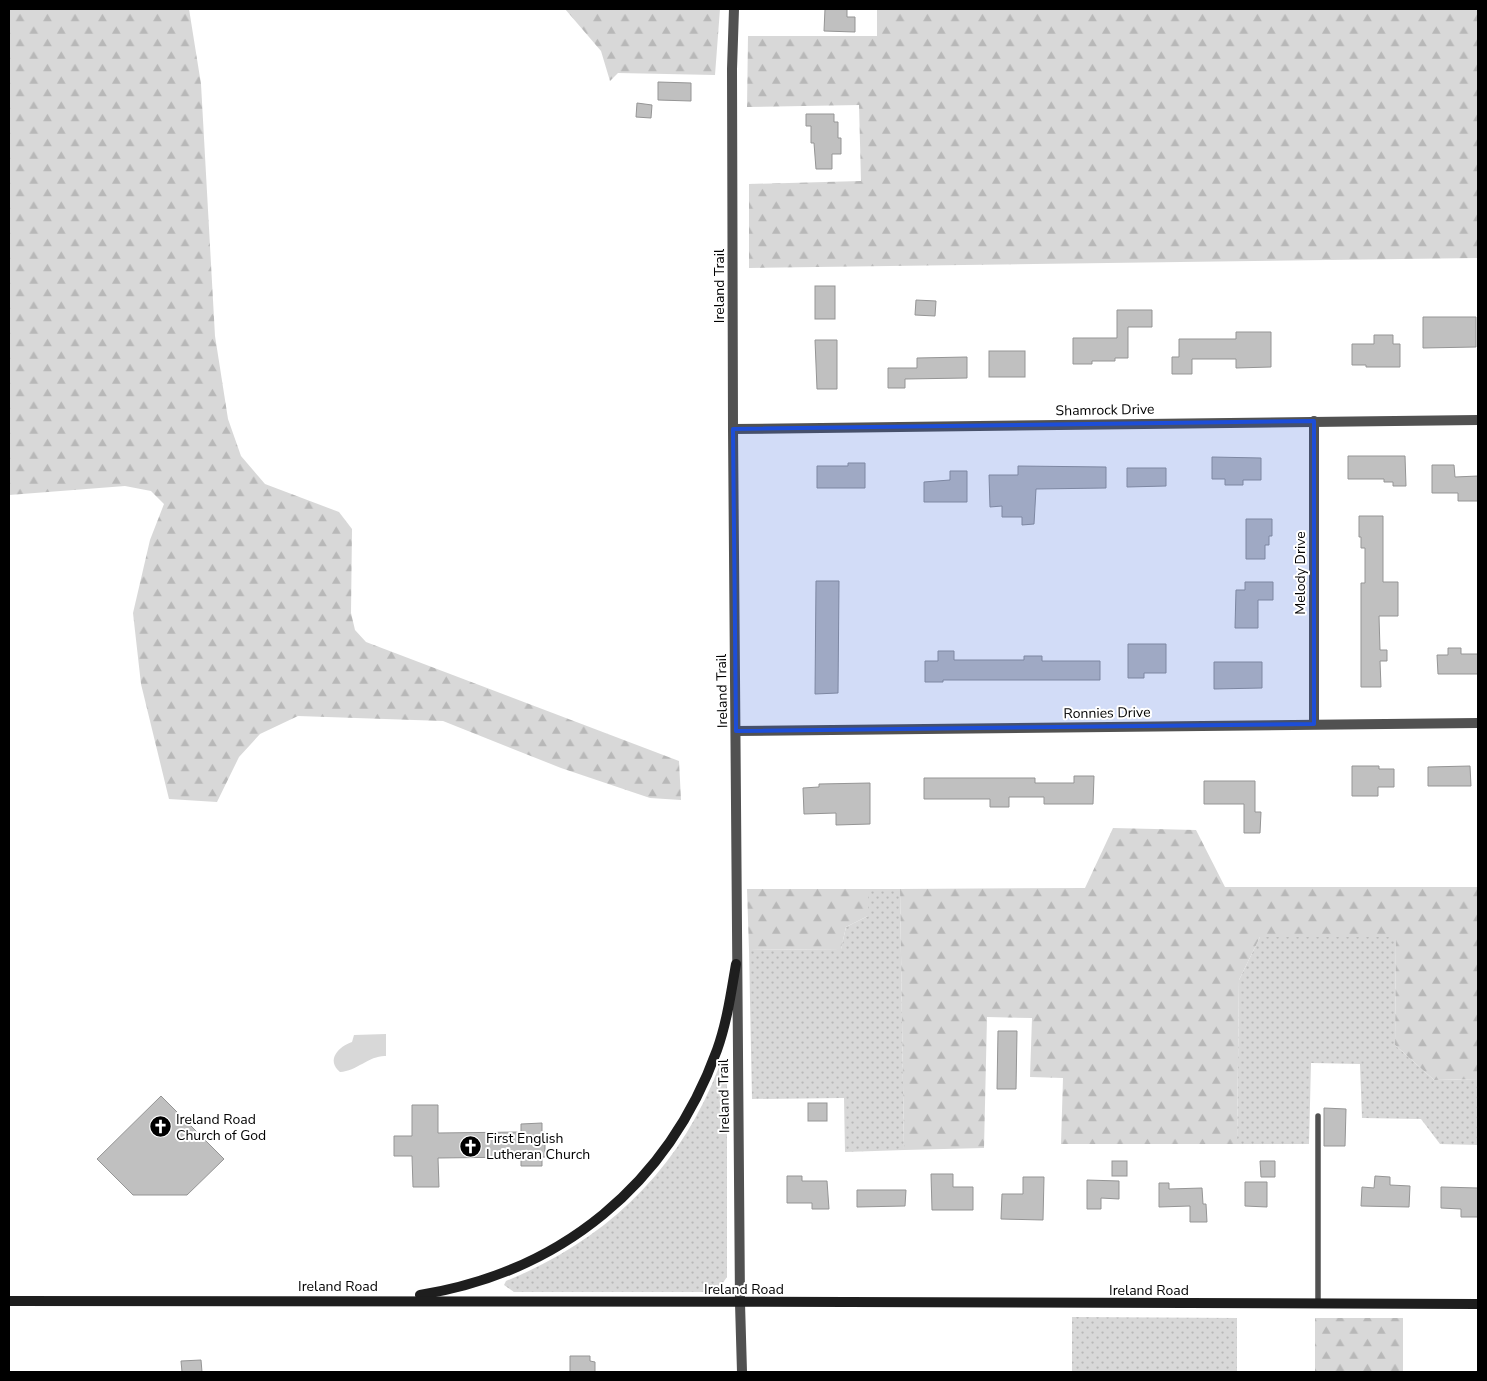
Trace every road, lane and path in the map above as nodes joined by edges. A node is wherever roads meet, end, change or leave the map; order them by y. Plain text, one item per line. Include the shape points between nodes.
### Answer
1 (734, 9) edge
2 (1478, 420) edge
3 (1314, 421) junction
4 (733, 429) junction
5 (1478, 723) edge
6 (1314, 724) junction
7 (736, 731) junction
8 (736, 964) junction
9 (1318, 1116) dead end
10 (393, 1300) junction
11 (9, 1301) edge
12 (740, 1303) junction
13 (1318, 1304) junction
14 (1478, 1304) edge
15 (742, 1372) edge

1 - 4 street, Ireland Trail
2 - 3 street, Shamrock Drive
3 - 4 street, Shamrock Drive
3 - 6 street, Melody Drive
4 - 7 street, Ireland Trail
5 - 6 street, Ronnies Drive
6 - 7 street, Ronnies Drive
7 - 8 street, Ireland Trail
8 - 10 main road via 718,1048 704,1081 669,1144 629,1192 584,1230 530,1262 457,1289
8 - 12 street, Ireland Trail
9 - 13 lane
10 - 11 main road, Ireland Road
10 - 12 main road, Ireland Road
12 - 13 main road, Ireland Road
12 - 15 street, Ireland Trail
13 - 14 main road, Ireland Road

